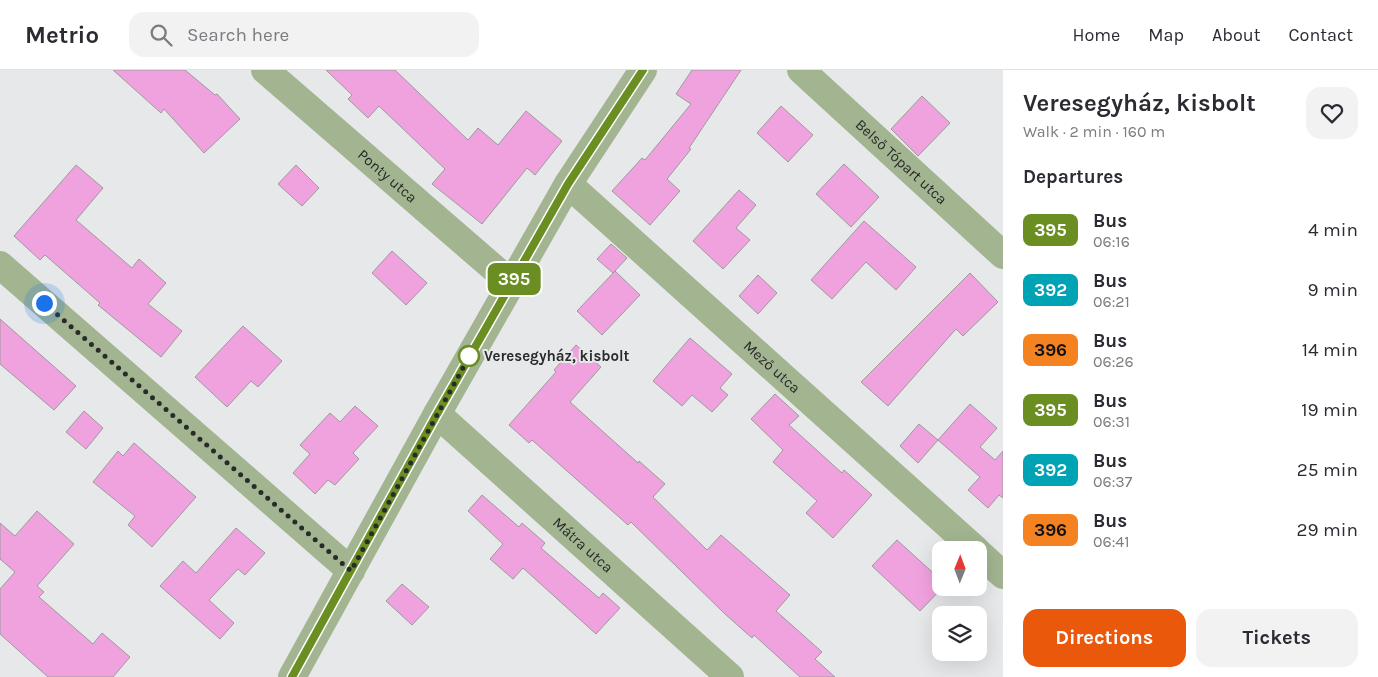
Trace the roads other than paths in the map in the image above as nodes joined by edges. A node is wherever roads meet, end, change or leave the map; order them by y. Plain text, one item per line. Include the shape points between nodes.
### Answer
1 (264, 70) edge
2 (643, 70) edge
3 (801, 70) edge
4 (568, 184) junction
5 (1003, 255) edge
6 (0, 265) edge
7 (511, 283) junction
8 (437, 414) junction
9 (966, 541) edge
10 (988, 561) edge
11 (351, 571) junction
12 (1003, 575) edge
13 (294, 676) edge
14 (730, 677) edge

1 - 7 street, Ponty utca
2 - 4 street
3 - 5 street, Belső Tópart utca
4 - 7 street
4 - 9 street, Mező utca
6 - 11 street
7 - 8 street
8 - 11 street
8 - 14 street, Mátra utca
10 - 12 street
11 - 13 street

